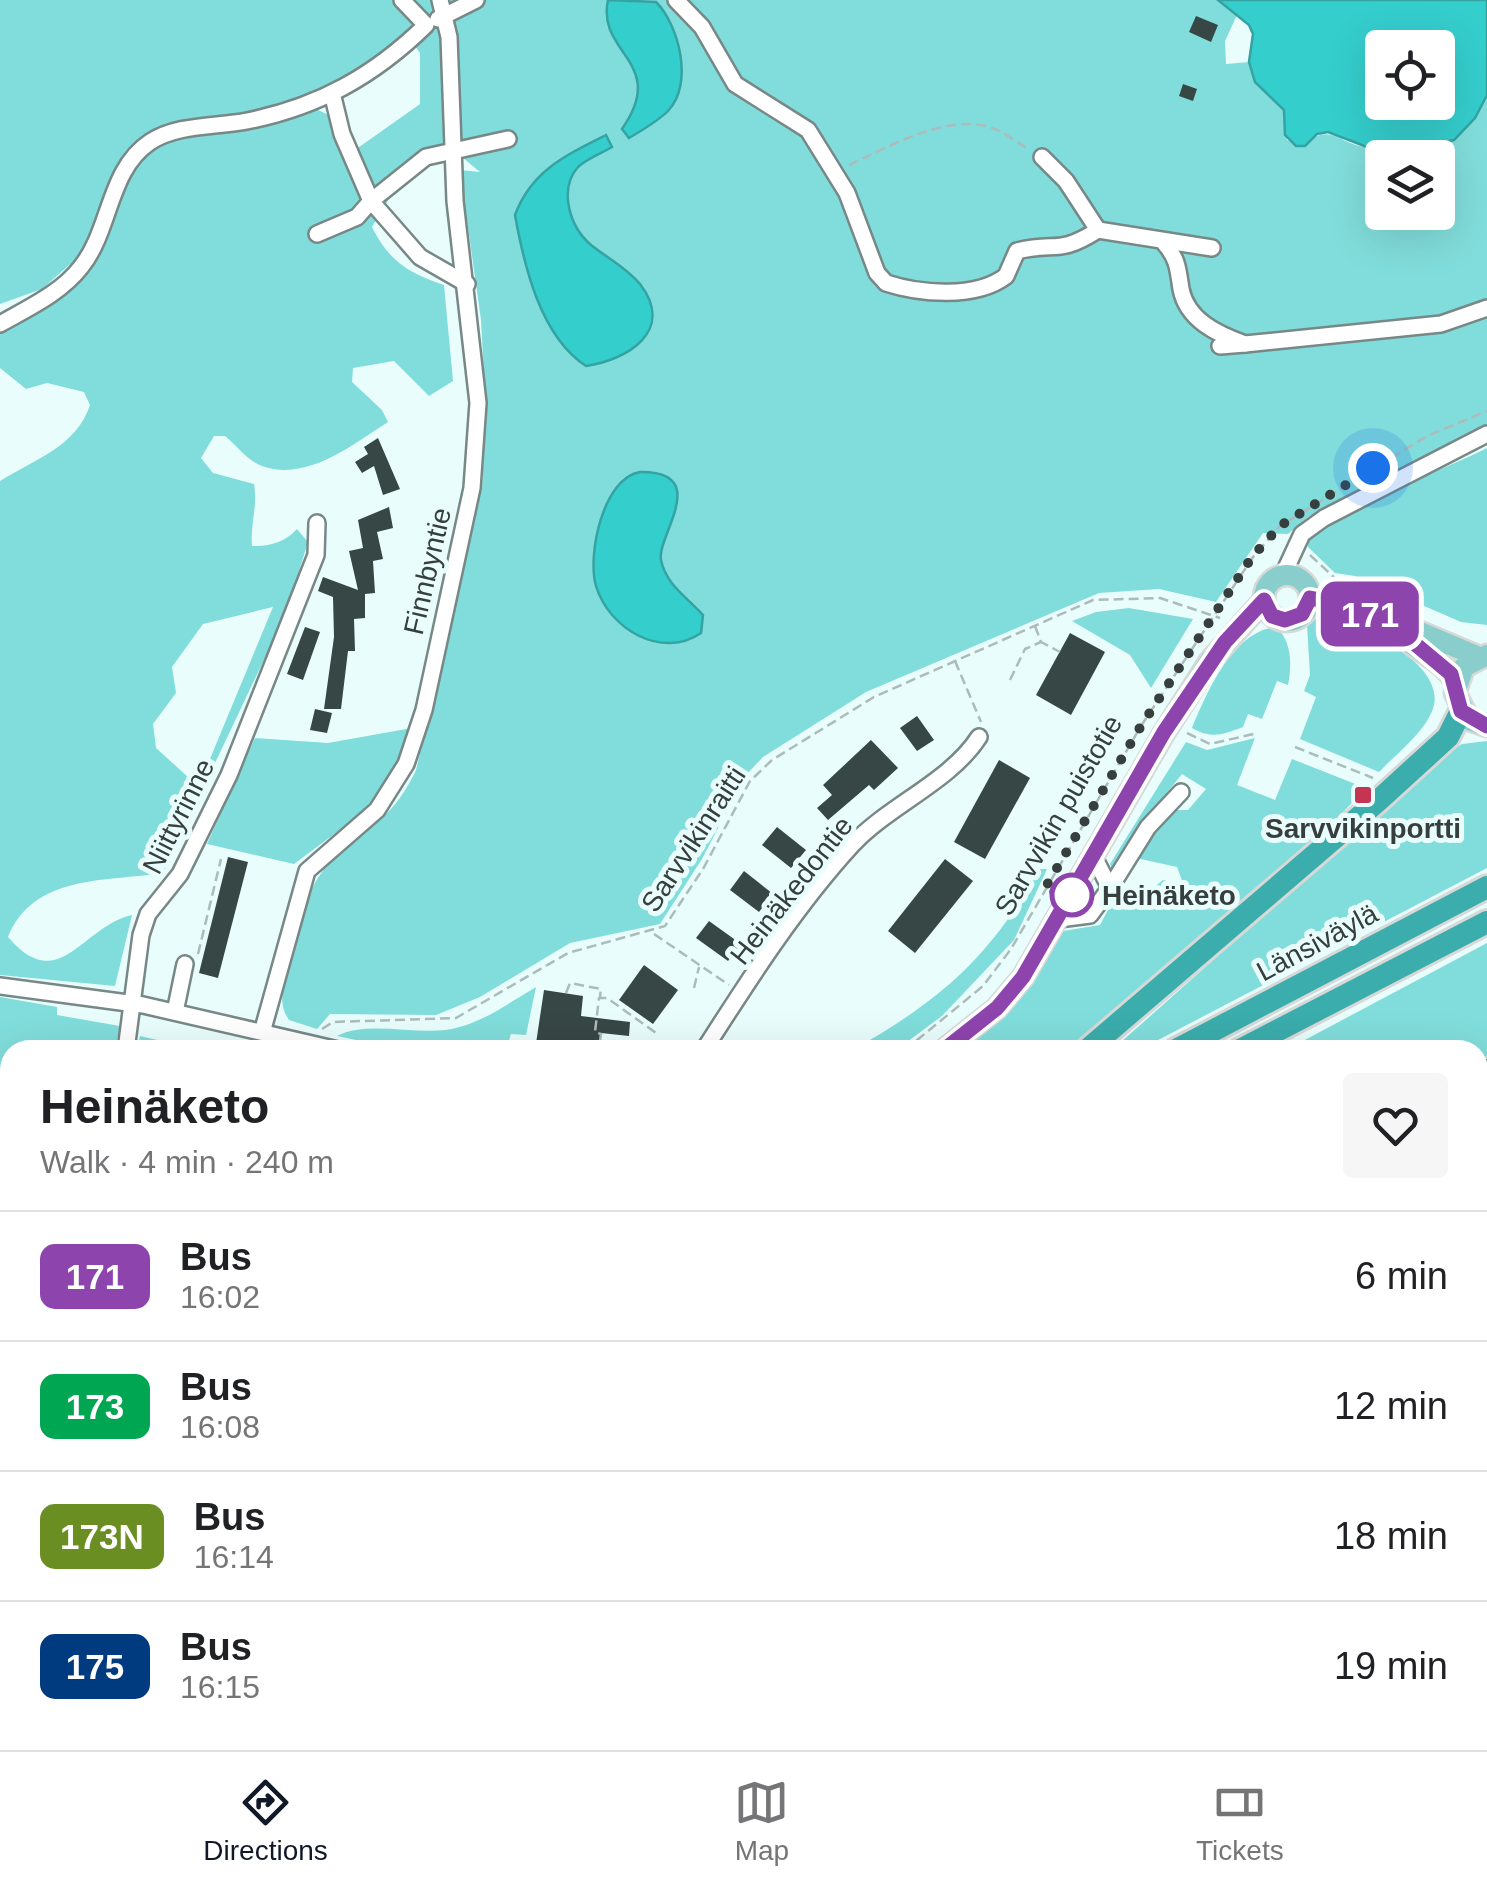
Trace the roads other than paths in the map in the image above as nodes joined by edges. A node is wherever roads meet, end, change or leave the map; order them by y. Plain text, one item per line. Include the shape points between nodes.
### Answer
1 (402, 0) edge
2 (476, 0) edge
3 (676, 0) edge
4 (444, 5) edge
5 (426, 26) junction
6 (332, 97) junction
7 (508, 139) dead end
8 (451, 152) junction
9 (1042, 157) road end
10 (371, 201) junction
11 (1098, 230) junction
12 (317, 234) dead end
13 (1166, 244) junction
14 (1212, 248) dead end
15 (467, 284) junction
16 (1487, 308) edge
17 (0, 324) edge
18 (1245, 344) junction
19 (1220, 346) dead end
20 (1487, 434) edge
21 (317, 523) dead end
22 (1283, 576) junction
23 (1310, 598) junction
24 (1264, 600) junction
25 (1396, 628) junction
26 (1483, 656) edge
27 (1456, 684) junction
28 (1461, 711) junction
29 (1487, 726) edge
30 (979, 736) road end
31 (1181, 792) dead end
32 (1094, 857) junction
33 (1487, 887) edge
34 (1110, 888) junction
35 (1059, 919) junction
36 (1487, 922) edge
37 (185, 964) road end
38 (0, 986) edge
39 (130, 1004) junction
40 (175, 1012) junction
41 (263, 1029) junction
42 (127, 1040) edge
43 (299, 1040) edge
44 (711, 1040) edge
45 (957, 1040) edge
46 (1099, 1040) edge
47 (1195, 1040) edge
48 (1259, 1040) edge

1 - 5 street
2 - 4 street
3 - 11 street via 702,27 735,84 808,130 835,171 886,283 954,291 996,284 1017,251 1061,249
4 - 5 street
4 - 8 street, Finnbyntie
5 - 6 street
6 - 10 street
6 - 17 street via 152,140 122,174 82,266 58,290
7 - 8 street
8 - 10 street via 426,157
8 - 15 street, Finnbyntie
9 - 11 street
10 - 12 street via 357,218
10 - 15 street via 420,257
11 - 13 street
13 - 14 street
13 - 18 street via 1176,256 1184,302 1198,319
15 - 41 street, Finnbyntie via 478,438 424,710 390,795 307,871
16 - 18 street via 1441,324
18 - 19 street
20 - 22 street via 1324,518 1302,534
21 - 39 street, Niittyrinne via 316,555 229,775 180,874 148,914
22 - 23 main road via 1304,583
22 - 24 main road via 1270,584
23 - 24 main road via 1292,620 1272,616
23 - 25 main road via 1357,608
24 - 32 main road, Sarvvikin puistotie via 1210,661
25 - 26 main road
25 - 27 main road
26 - 27 main road via 1464,667
27 - 28 main road
28 - 29 main road
28 - 46 highway via 1448,737 1379,800
30 - 44 street, Heinäkedontie via 967,756 853,844
31 - 34 street via 1148,827
32 - 34 street
32 - 35 main road, Sarvvikin puistotie
33 - 47 highway, Länsiväylä
34 - 35 street via 1090,915
35 - 45 main road, Sarvvikin puistotie via 997,1008
36 - 48 highway
37 - 40 street
38 - 39 street
39 - 40 street
39 - 42 street, Niittyrinne
40 - 41 street
41 - 43 street

